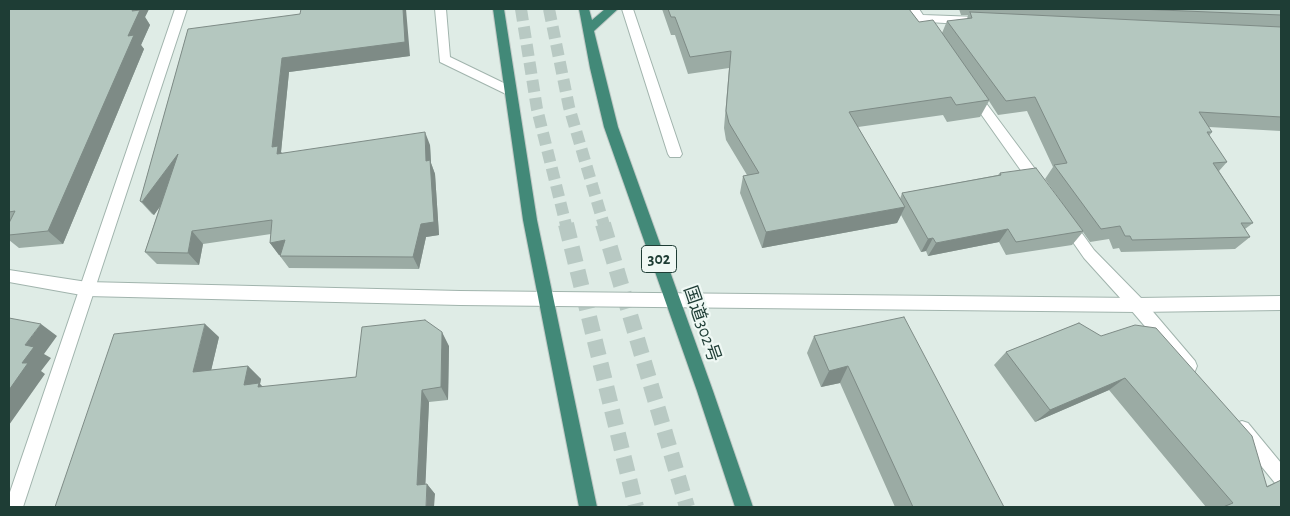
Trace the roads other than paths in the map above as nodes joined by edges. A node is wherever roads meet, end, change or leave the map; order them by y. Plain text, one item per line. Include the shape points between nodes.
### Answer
1 (181, 9) edge
2 (440, 9) edge
3 (498, 9) edge
4 (584, 9) edge
5 (612, 9) edge
6 (626, 9) edge
7 (917, 13) edge
8 (989, 21) edge
9 (589, 29) junction
10 (942, 50) edge
11 (965, 82) edge
12 (510, 91) junction
13 (675, 154) dead end
14 (9, 276) edge
15 (88, 289) junction
16 (546, 299) junction
17 (673, 300) junction
18 (1281, 303) edge
19 (1137, 305) junction
20 (1198, 377) edge
21 (1230, 416) edge
22 (1281, 477) edge
23 (14, 507) edge
24 (588, 507) edge
25 (744, 507) edge

1 - 15 street
2 - 12 street via 444,59
3 - 12 highway
4 - 9 highway, 国道302号 / 302
5 - 9 highway
6 - 13 street
7 - 8 street
7 - 10 street
9 - 17 highway, 国道302号 / 302 via 611,127
11 - 19 street via 1089,254
12 - 16 highway
14 - 15 street
15 - 16 street
15 - 23 street
16 - 17 street
16 - 24 highway
17 - 19 street
17 - 25 highway, 国道302号 / 302
18 - 19 street
19 - 20 street
21 - 22 street

